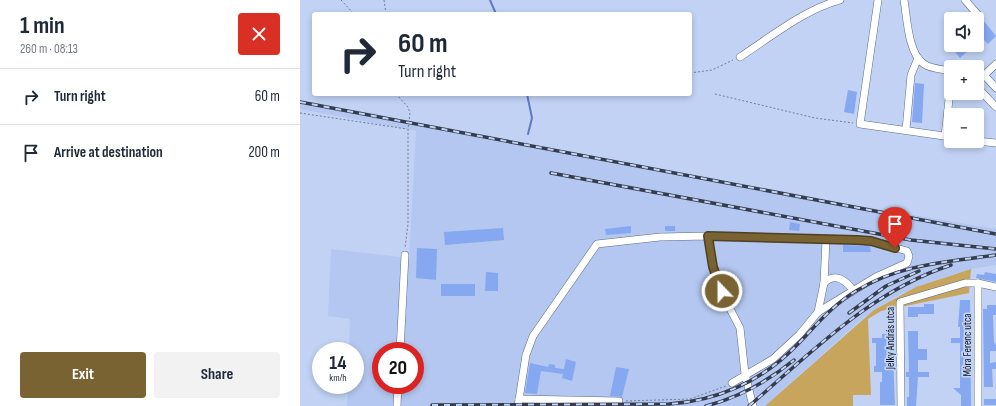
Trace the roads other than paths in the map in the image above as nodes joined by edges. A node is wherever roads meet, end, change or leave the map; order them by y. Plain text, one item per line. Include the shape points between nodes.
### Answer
1 (840, 0) edge
2 (878, 0) edge
3 (904, 0) edge
4 (965, 0) edge
5 (976, 12) edge
6 (740, 57) road end
7 (918, 58) junction
8 (996, 66) edge
9 (944, 70) edge
10 (984, 75) joint
11 (996, 88) edge
12 (984, 94) edge
13 (996, 107) edge
14 (906, 130) junction
15 (944, 135) edge
16 (984, 141) edge
17 (996, 143) edge
18 (708, 236) junction
19 (826, 240) junction
20 (405, 255) road end
21 (824, 283) junction
22 (978, 283) junction
23 (996, 287) edge
24 (853, 290) junction
25 (818, 312) junction
26 (400, 342) edge
27 (745, 374) junction
28 (732, 383) road end
29 (398, 394) edge
30 (619, 401) road end
31 (518, 402) edge
32 (397, 406) edge
33 (753, 406) edge
34 (901, 406) edge
35 (978, 406) edge

1 - 6 street via 806,14
2 - 14 street via 860,124
3 - 7 street via 911,46
4 - 5 street
7 - 9 street via 926,66
7 - 14 street via 911,76
8 - 10 street
10 - 11 street
12 - 13 street
14 - 15 street
16 - 17 street
18 - 19 street
18 - 27 street via 713,267 740,328
18 - 31 street via 660,237 597,244 533,336 526,355
19 - 21 street
19 - 24 street via 871,241 907,251 909,256 906,263
20 - 26 street
21 - 24 street via 837,277 843,279
21 - 25 street
22 - 23 street
22 - 34 street, Jelky András utca via 965,284 900,302
22 - 35 street, Móra Ferenc utca
24 - 25 street
25 - 27 street via 773,359
27 - 28 street
27 - 33 street
29 - 32 street
30 - 31 street

